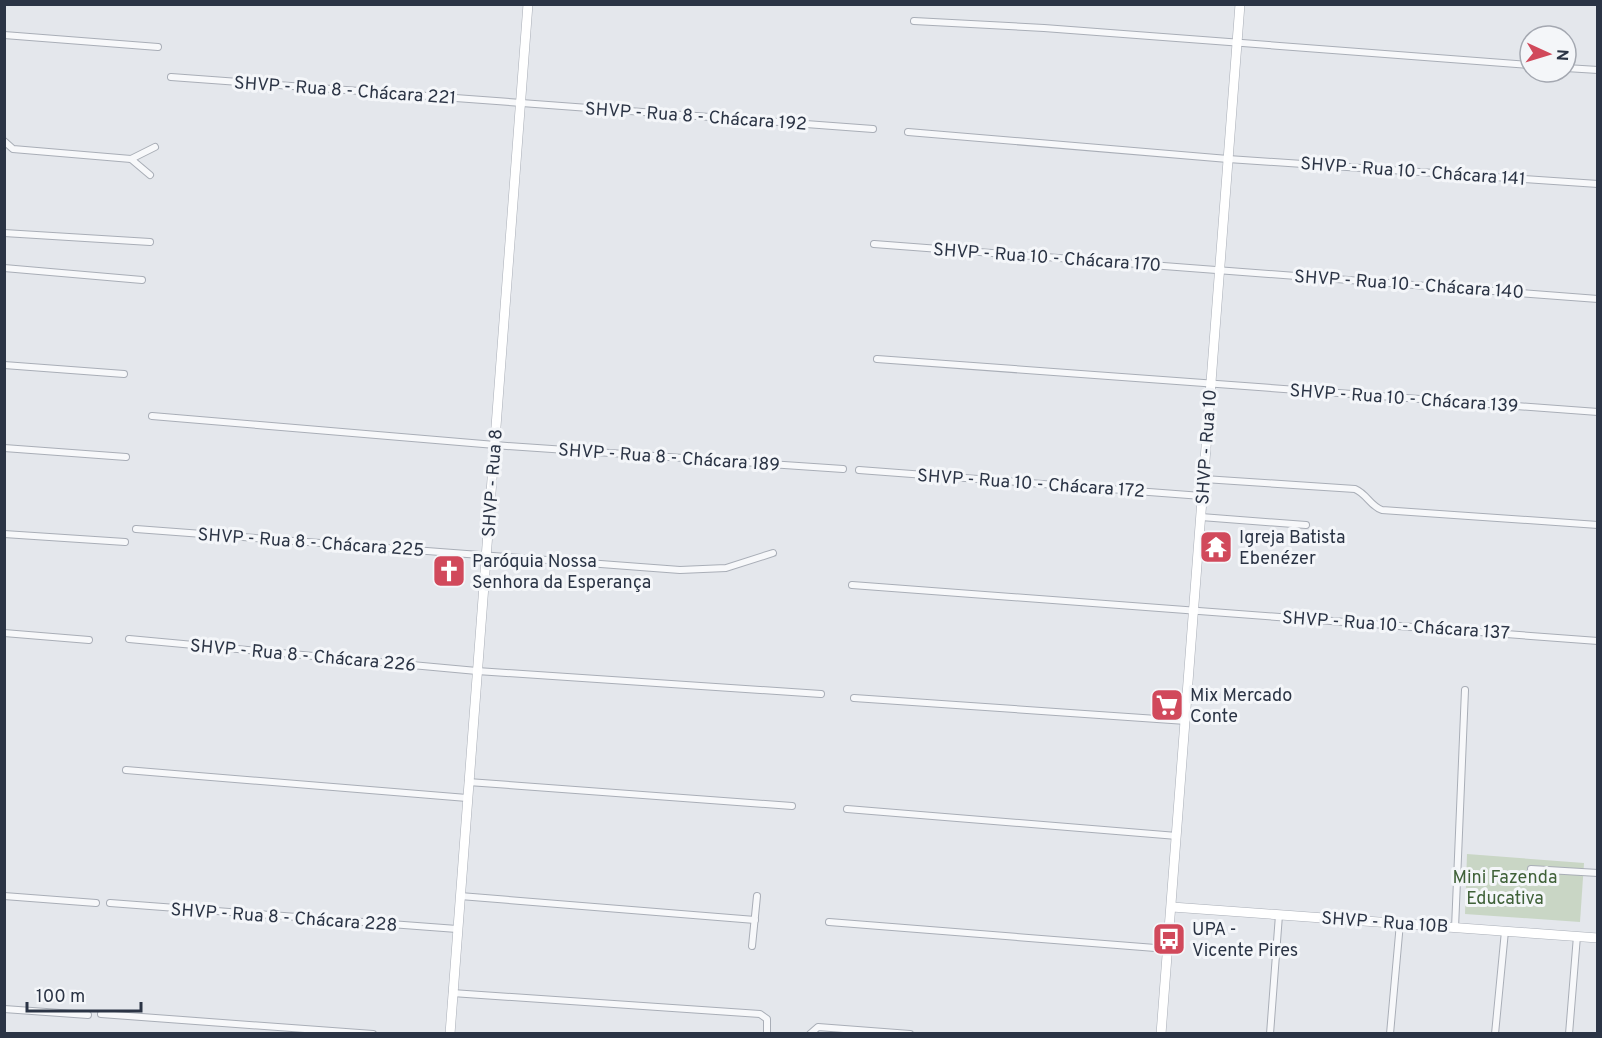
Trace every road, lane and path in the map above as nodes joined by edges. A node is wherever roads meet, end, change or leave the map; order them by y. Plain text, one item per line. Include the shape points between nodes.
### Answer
1 (528, 4) edge
2 (1240, 4) edge
3 (914, 21) dead end
4 (4, 35) edge
5 (1238, 43) junction
6 (158, 47) dead end
7 (1518, 64) edge
8 (1578, 69) edge
9 (1598, 70) edge
10 (171, 77) dead end
11 (520, 103) junction
12 (873, 129) dead end
13 (908, 132) dead end
14 (4, 141) edge
15 (154, 147) dead end
16 (13, 150) junction
17 (4, 154) edge
18 (130, 159) junction
19 (1228, 159) junction
20 (150, 175) dead end
21 (1598, 184) edge
22 (4, 233) edge
23 (150, 242) dead end
24 (874, 244) dead end
25 (4, 268) edge
26 (1220, 269) junction
27 (142, 280) dead end
28 (1598, 299) edge
29 (877, 359) dead end
30 (4, 365) edge
31 (123, 374) dead end
32 (1211, 384) junction
33 (1598, 412) edge
34 (152, 416) dead end
35 (494, 443) junction
36 (4, 448) edge
37 (126, 457) dead end
38 (843, 469) dead end
39 (859, 470) dead end
40 (1204, 479) junction
41 (1202, 496) junction
42 (1201, 517) junction
43 (1306, 525) dead end
44 (1598, 525) edge
45 (136, 529) dead end
46 (4, 534) edge
47 (125, 542) dead end
48 (773, 553) dead end
49 (487, 554) junction
50 (852, 585) dead end
51 (1194, 609) junction
52 (4, 633) edge
53 (129, 639) dead end
54 (89, 640) dead end
55 (1598, 641) edge
56 (477, 671) junction
57 (1465, 690) dead end
58 (821, 694) dead end
59 (854, 698) dead end
60 (1186, 721) junction
61 (126, 770) dead end
62 (468, 782) junction
63 (467, 798) junction
64 (792, 806) dead end
65 (848, 809) dead end
66 (1177, 836) junction
67 (1532, 869) dead end
68 (1598, 873) edge
69 (4, 896) edge
70 (460, 896) junction
71 (757, 896) dead end
72 (96, 903) dead end
73 (110, 903) dead end
74 (1172, 907) junction
75 (1279, 915) junction
76 (755, 920) junction
77 (829, 922) dead end
78 (1400, 923) junction
79 (1455, 928) junction
80 (457, 929) junction
81 (1505, 932) junction
82 (1577, 936) junction
83 (1598, 938) edge
84 (752, 946) dead end
85 (1168, 949) junction
86 (452, 993) junction
87 (4, 1009) edge
88 (101, 1014) dead end
89 (88, 1015) dead end
90 (373, 1034) edge
91 (450, 1034) edge
92 (767, 1034) edge
93 (810, 1034) edge
94 (910, 1034) edge
95 (1161, 1034) edge
96 (1270, 1034) edge
97 (1390, 1034) edge
98 (1495, 1034) edge
99 (1569, 1034) edge

1 - 11 street, SHVP - Rua 8
2 - 5 street, SHVP - Rua 10
3 - 5 street
4 - 6 street
5 - 7 street
5 - 19 street, SHVP - Rua 10
8 - 9 street
10 - 11 street, SHVP - Rua 8 - Chácara 221
11 - 12 street, SHVP - Rua 8 - Chácara 192
11 - 35 street, SHVP - Rua 8
13 - 19 street, SHVP - Rua 10 - Chácara 141
14 - 16 street
15 - 18 street
16 - 17 street
16 - 18 street
18 - 20 street
19 - 21 street, SHVP - Rua 10 - Chácara 141
19 - 26 street, SHVP - Rua 10
22 - 23 street
24 - 26 street, SHVP - Rua 10 - Chácara 170
25 - 27 street
26 - 28 street, SHVP - Rua 10 - Chácara 140
26 - 32 street, SHVP - Rua 10
29 - 32 street, SHVP - Rua 10 - Chácara 139
30 - 31 street
32 - 33 street, SHVP - Rua 10 - Chácara 139
32 - 40 street, SHVP - Rua 10
34 - 35 street, SHVP - Rua 8 - Chácara 189
35 - 38 street, SHVP - Rua 8 - Chácara 189
35 - 49 street, SHVP - Rua 8
36 - 37 street
39 - 41 street, SHVP - Rua 10 - Chácara 172
40 - 41 street, SHVP - Rua 10
40 - 44 street via 1355,489 1382,510
41 - 42 street, SHVP - Rua 10
42 - 43 street
42 - 51 street, SHVP - Rua 10
45 - 49 street, SHVP - Rua 8 - Chácara 225
46 - 47 street
48 - 49 street, SHVP - Rua 8 - Chácara 225 via 726,568 680,570
49 - 56 street, SHVP - Rua 8
50 - 51 street, SHVP - Rua 10 - Chácara 137
51 - 55 street, SHVP - Rua 10 - Chácara 137
51 - 60 street, SHVP - Rua 10
52 - 54 street
53 - 56 street, SHVP - Rua 8 - Chácara 226
56 - 58 street, SHVP - Rua 8 - Chácara 226
56 - 62 street, SHVP - Rua 8
57 - 79 street
59 - 60 street
60 - 66 street, SHVP - Rua 10
61 - 63 street
62 - 63 street, SHVP - Rua 8
62 - 64 street
63 - 70 street, SHVP - Rua 8
65 - 66 street
66 - 74 street, SHVP - Rua 10
67 - 68 street
69 - 72 street
70 - 76 street
70 - 80 street, SHVP - Rua 8
71 - 76 street
73 - 80 street, SHVP - Rua 8 - Chácara 228
74 - 75 street, SHVP - Rua 10B
74 - 85 street, SHVP - Rua 10
75 - 78 street, SHVP - Rua 10B
75 - 96 street
76 - 84 street
77 - 85 street
78 - 79 street, SHVP - Rua 10B
78 - 97 street
79 - 81 street, SHVP - Rua 10B
80 - 86 street, SHVP - Rua 8
81 - 82 street, SHVP - Rua 10B
81 - 98 street
82 - 83 street, SHVP - Rua 10B
82 - 99 street
85 - 95 street, SHVP - Rua 10
86 - 91 street, SHVP - Rua 8
86 - 92 street via 760,1014 767,1020
87 - 89 street
88 - 90 street
93 - 94 street via 818,1027

